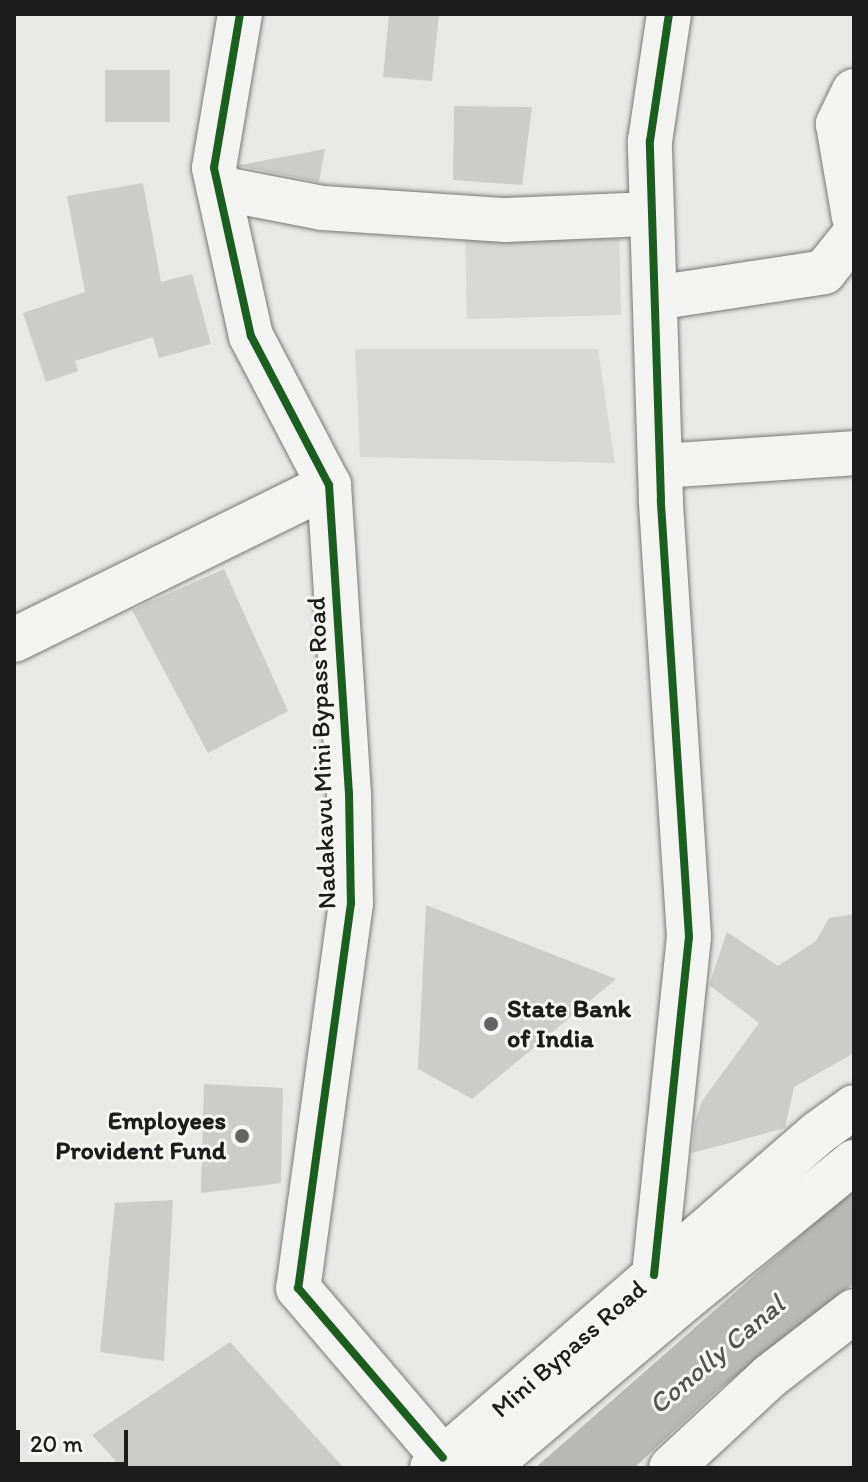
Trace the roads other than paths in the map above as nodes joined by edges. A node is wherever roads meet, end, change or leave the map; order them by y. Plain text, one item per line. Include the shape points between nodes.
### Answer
1 (240, 14) edge
2 (669, 14) edge
3 (854, 91) edge
4 (219, 188) junction
5 (652, 214) junction
6 (854, 218) edge
7 (854, 235) edge
8 (655, 298) junction
9 (854, 453) edge
10 (660, 466) junction
11 (329, 485) junction
12 (14, 640) edge
13 (854, 1107) edge
14 (854, 1162) edge
15 (654, 1275) junction
16 (854, 1311) edge
17 (438, 1463) edge
18 (486, 1468) edge
19 (671, 1468) edge

1 - 4 street, Nadakavu Mini Bypass Road via 214,168
2 - 5 street via 650,141
3 - 6 street via 838,124
4 - 5 street via 323,208 506,220
4 - 11 street, Nadakavu Mini Bypass Road via 251,336
5 - 8 street
7 - 8 street via 824,272
8 - 10 street
9 - 10 street
10 - 15 street via 689,937
11 - 12 street
11 - 17 street, Nadakavu Mini Bypass Road via 351,903 298,1288
13 - 15 street, Mini Bypass Road
14 - 18 street, Mini Bypass Road
15 - 17 street, Mini Bypass Road
16 - 19 street via 770,1376

